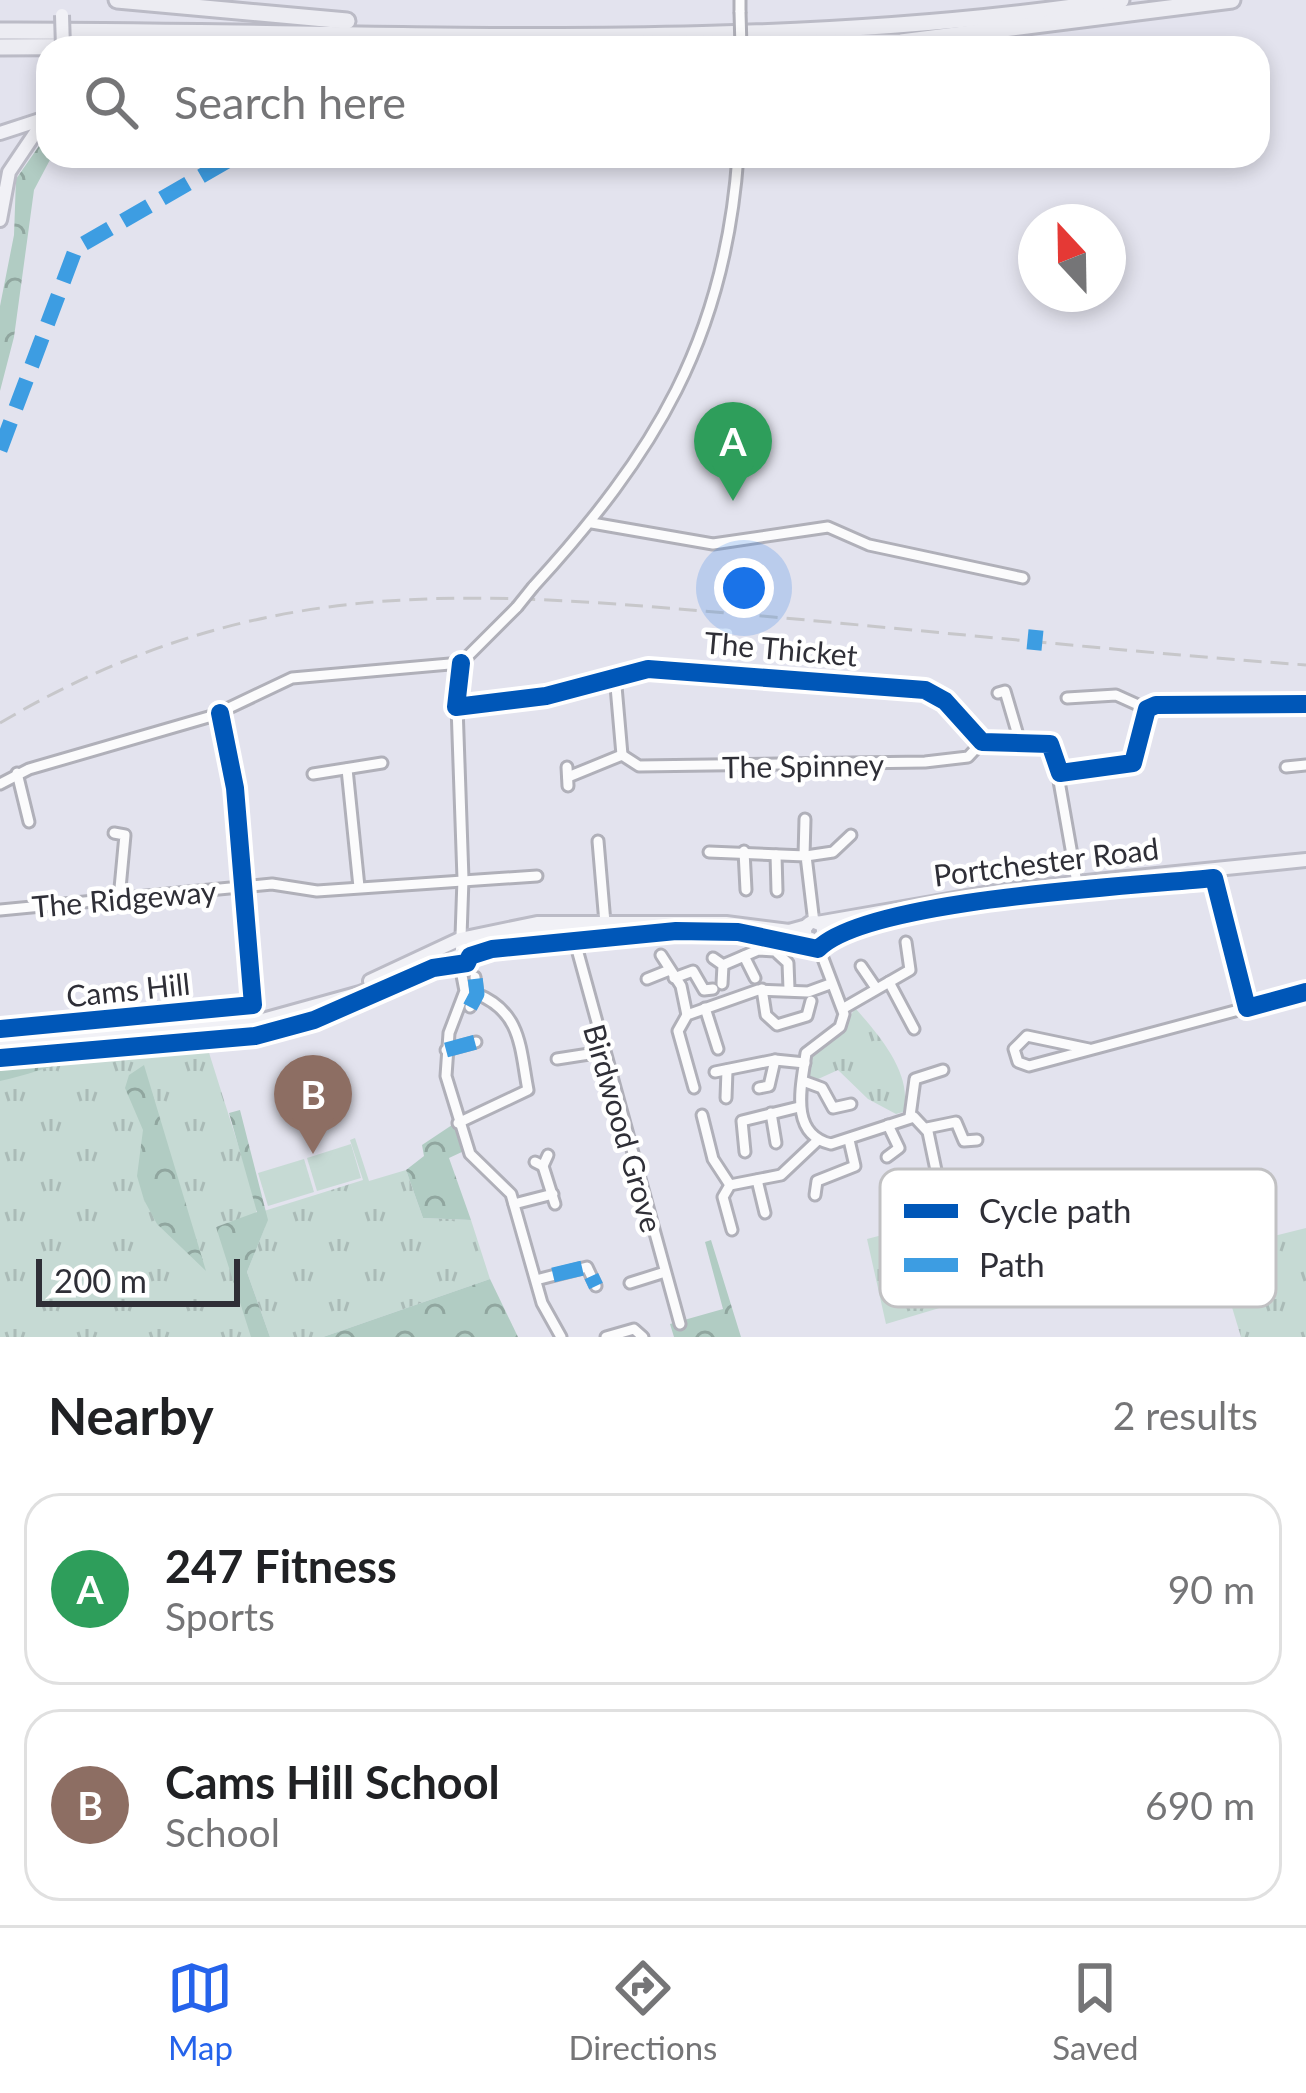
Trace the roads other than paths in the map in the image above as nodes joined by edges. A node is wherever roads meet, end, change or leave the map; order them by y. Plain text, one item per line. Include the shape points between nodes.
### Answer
1 (117, 0) edge
2 (1121, 0) edge
3 (1232, 0) edge
4 (740, 6) edge
5 (758, 30) junction
6 (0, 31) edge
7 (741, 36) edge
8 (941, 36) edge
9 (0, 47) edge
10 (36, 47) edge
11 (36, 120) edge
12 (36, 132) edge
13 (0, 133) edge
14 (737, 168) edge
15 (0, 220) edge
16 (592, 523) junction
17 (1023, 578) dead end
18 (461, 663) junction
19 (615, 675) junction
20 (1001, 689) dead end
21 (1067, 698) dead end
22 (1306, 704) edge
23 (456, 707) junction
24 (1147, 709) junction
25 (220, 712) junction
26 (982, 742) junction
27 (1020, 742) junction
28 (622, 754) junction
29 (382, 764) dead end
30 (1306, 765) edge
31 (1286, 767) dead end
32 (347, 770) junction
33 (17, 773) junction
34 (1060, 773) junction
35 (314, 774) dead end
36 (568, 776) dead end
37 (0, 784) edge
38 (805, 820) dead end
39 (28, 822) dead end
40 (128, 823) dead end
41 (851, 836) dead end
42 (598, 841) dead end
43 (744, 851) junction
44 (709, 853) dead end
45 (776, 855) junction
46 (805, 856) junction
47 (1306, 860) edge
48 (1213, 872) junction
49 (537, 876) dead end
50 (464, 879) junction
51 (1077, 883) junction
52 (244, 887) junction
53 (359, 887) junction
54 (746, 890) dead end
55 (777, 891) dead end
56 (119, 899) junction
57 (0, 910) edge
58 (603, 923) junction
59 (572, 931) junction
60 (814, 931) junction
61 (906, 942) dead end
62 (460, 946) junction
63 (661, 955) dead end
64 (745, 956) junction
65 (866, 970) dead end
66 (671, 974) junction
67 (475, 977) dead end
68 (755, 978) dead end
69 (647, 979) dead end
70 (889, 982) junction
71 (830, 984) junction
72 (876, 988) junction
73 (762, 989) junction
74 (789, 989) junction
75 (1306, 992) edge
76 (478, 994) junction
77 (811, 1001) dead end
78 (470, 1007) dead end
79 (705, 1008) junction
80 (844, 1008) junction
81 (1247, 1008) junction
82 (687, 1015) junction
83 (0, 1029) edge
84 (914, 1029) dead end
85 (476, 1042) dead end
86 (0, 1045) edge
87 (718, 1049) dead end
88 (1089, 1049) junction
89 (446, 1050) junction
90 (602, 1052) junction
91 (557, 1059) dead end
92 (776, 1060) junction
93 (805, 1063) junction
94 (689, 1068) junction
95 (727, 1070) junction
96 (944, 1070) dead end
97 (715, 1072) dead end
98 (676, 1073) dead end
99 (803, 1081) junction
100 (694, 1088) dead end
101 (759, 1088) dead end
102 (726, 1098) dead end
103 (851, 1104) dead end
104 (800, 1107) junction
105 (771, 1113) junction
106 (702, 1115) dead end
107 (910, 1116) junction
108 (458, 1124) junction
109 (888, 1125) junction
110 (927, 1128) junction
111 (818, 1140) junction
112 (849, 1140) junction
113 (977, 1140) dead end
114 (776, 1143) dead end
115 (743, 1150) dead end
116 (887, 1156) dead end
117 (542, 1161) dead end
118 (937, 1169) edge
119 (757, 1180) junction
120 (730, 1185) junction
121 (815, 1195) dead end
122 (514, 1204) junction
123 (765, 1213) dead end
124 (733, 1230) dead end
125 (664, 1272) junction
126 (536, 1280) junction
127 (631, 1282) dead end
128 (596, 1286) dead end
129 (680, 1324) dead end
130 (561, 1337) edge
131 (606, 1337) edge
132 (643, 1337) edge

1 - 5 highway via 334,21
2 - 5 highway
3 - 8 highway
4 - 7 street, bridge
5 - 6 highway
9 - 10 highway
11 - 13 main road
12 - 15 main road via 11,167
14 - 16 street via 723,278 701,342
16 - 17 street via 712,544 828,527 869,545
16 - 18 street, bridge
18 - 23 street
18 - 25 street via 292,678
19 - 23 street, The Thicket via 546,696
19 - 26 street, The Thicket via 667,669 925,690
19 - 28 street
20 - 27 street
21 - 24 street via 1116,695
22 - 24 street via 1174,702
23 - 50 street
24 - 34 street via 1133,763
25 - 33 street
25 - 52 street
26 - 27 street
26 - 28 street, The Spinney via 960,759 863,766 639,766
27 - 34 street via 1051,743
28 - 36 street
29 - 32 street
30 - 31 street
32 - 35 street
32 - 53 street
33 - 37 street
33 - 39 street
34 - 51 street
38 - 46 street
40 - 56 street via 120,834
41 - 46 street via 833,852
42 - 58 street
43 - 44 street
43 - 45 street
43 - 54 street
45 - 46 street
45 - 55 street
46 - 60 street
47 - 48 main road, Portchester Road
48 - 51 main road, Portchester Road
48 - 81 street
49 - 50 street, The Ridgeway
50 - 53 street, The Ridgeway
50 - 62 street
51 - 60 main road, Portchester Road via 986,892
52 - 53 street, The Ridgeway
52 - 56 street, The Ridgeway
52 - 83 street, Cams Hill via 254,999 248,1008
56 - 57 street, The Ridgeway
58 - 59 main road, Portchester Road
58 - 60 main road, Portchester Road
58 - 62 main road, Portchester Road via 537,923
59 - 62 main road, Portchester Road
59 - 90 street, Birdwood Grove
60 - 71 street
61 - 70 street via 911,968
62 - 86 main road, Cams Hill via 320,1004 226,1025
62 - 89 street via 465,991
63 - 66 street
64 - 66 street via 718,962 718,987 704,990 693,971
64 - 68 street
64 - 74 street via 767,949 782,955
65 - 72 street
66 - 69 street
66 - 82 street
67 - 76 street
70 - 72 street
70 - 84 street
71 - 74 street
71 - 80 street
72 - 80 street
73 - 74 street
73 - 77 street via 766,1015 783,1030 807,1016
73 - 79 street
75 - 81 street
76 - 78 street
76 - 108 street via 500,1004 518,1027 529,1090
79 - 82 street
79 - 87 street
80 - 93 street via 840,1027 812,1045
81 - 88 street
82 - 94 street via 678,1031
85 - 89 street
88 - 88 street via 1029,1066 1014,1053 1028,1036
89 - 108 street
90 - 91 street
90 - 125 street, Birdwood Grove
92 - 93 street
92 - 95 street
92 - 101 street via 769,1086
93 - 99 street
94 - 98 street
94 - 100 street
95 - 97 street
95 - 102 street
96 - 107 street via 927,1069 914,1081
99 - 103 street via 822,1088 833,1108
99 - 104 street
104 - 105 street
104 - 111 street
105 - 114 street
105 - 115 street via 742,1120
106 - 120 street
107 - 109 street
107 - 110 street
108 - 122 street via 476,1161
109 - 112 street
109 - 116 street via 899,1148
110 - 113 street via 956,1118 964,1141
110 - 118 street
111 - 112 street
111 - 119 street via 787,1172
112 - 121 street via 860,1168 812,1179
117 - 122 street via 554,1199
119 - 120 street
119 - 123 street
120 - 124 street via 724,1197
122 - 126 street
125 - 127 street
125 - 129 street, Birdwood Grove
126 - 128 street via 587,1267
126 - 130 street
131 - 132 street via 634,1329

